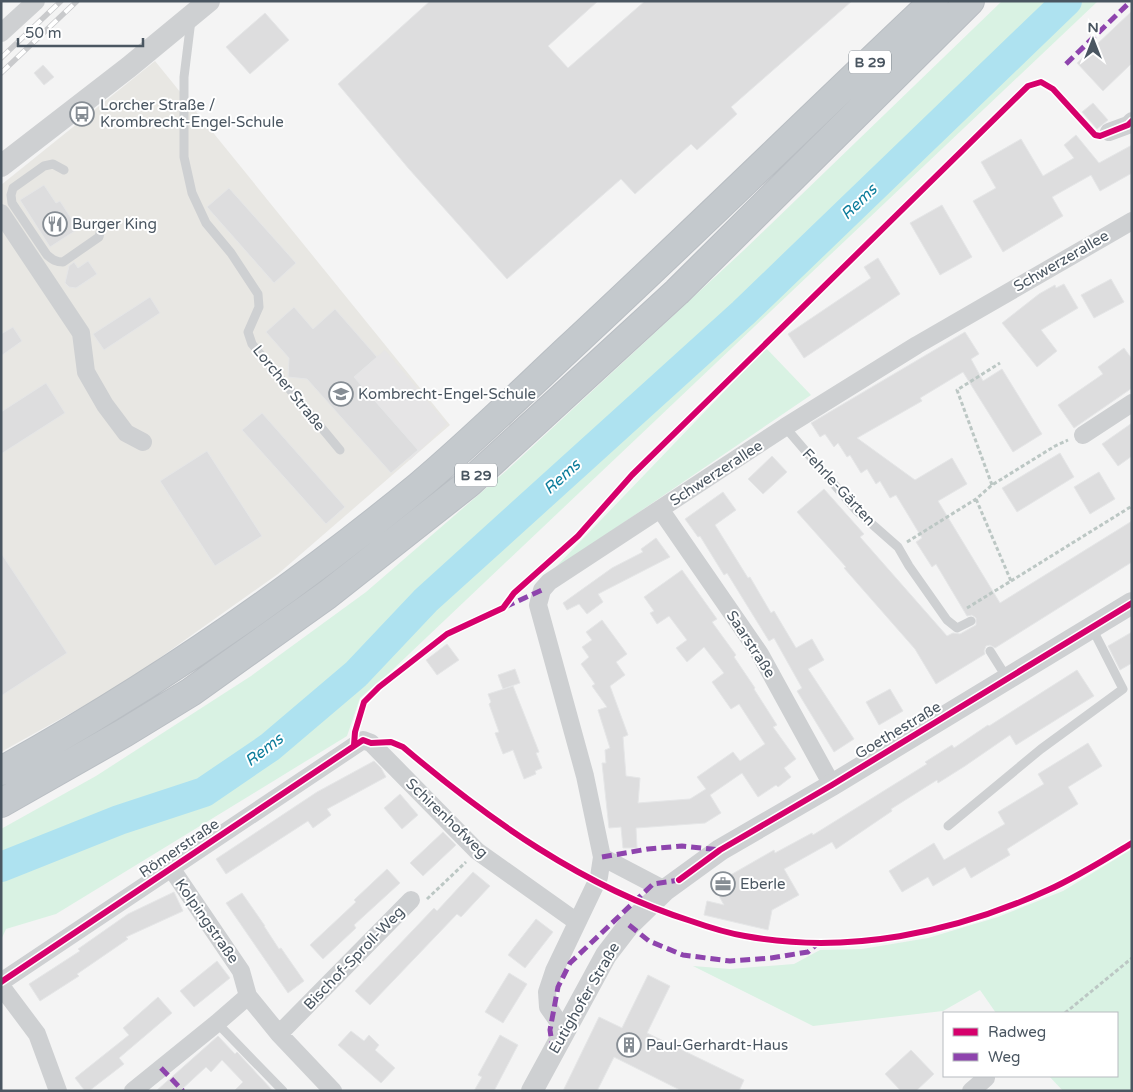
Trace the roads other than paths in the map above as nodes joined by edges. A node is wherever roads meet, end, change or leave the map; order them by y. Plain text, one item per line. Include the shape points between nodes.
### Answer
1 (36, 1) edge
2 (906, 1) edge
3 (934, 1) edge
4 (970, 1) edge
5 (200, 8) edge
6 (1, 33) edge
7 (806, 122) junction
8 (1130, 126) edge
9 (1109, 132) dead end
10 (1, 166) edge
11 (64, 170) dead end
12 (1, 213) edge
13 (1132, 221) edge
14 (102, 225) dead end
15 (1132, 403) edge
16 (785, 427) junction
17 (1083, 435) road end
18 (143, 442) dead end
19 (340, 450) dead end
20 (660, 509) junction
21 (1132, 603) edge
22 (971, 621) dead end
23 (1092, 628) junction
24 (990, 651) dead end
25 (1008, 679) junction
26 (371, 743) joint
27 (1, 771) edge
28 (832, 786) junction
29 (1, 803) edge
30 (948, 826) dead end
31 (602, 857) junction
32 (171, 868) junction
33 (665, 890) junction
34 (411, 900) road end
35 (577, 922) junction
36 (1, 982) edge
37 (1, 986) edge
38 (248, 996) junction
39 (217, 1023) junction
40 (564, 1030) junction
41 (279, 1034) junction
42 (986, 1078) dead end
43 (58, 1091) edge
44 (133, 1091) edge
45 (284, 1091) edge
46 (332, 1091) edge
47 (532, 1091) edge
48 (970, 1091) edge

1 - 6 street
2 - 7 highway
3 - 7 highway, B 29
4 - 29 highway, B 29 via 677,292 469,482 327,595 191,692
5 - 10 street, Lorcher Straße
5 - 19 lane, Lorcher Straße via 184,77 184,157 192,193 206,223 258,294 259,307 248,332 252,344
7 - 27 highway, B 29 via 651,272 420,485 196,654 106,711
8 - 9 street
11 - 14 lane via 53,164 44,166 13,188 11,195 12,203 47,255 63,262 99,237
12 - 18 street via 81,333 86,372 105,405 126,433
13 - 16 street, Schwerzerallee via 917,345
15 - 17 street
16 - 20 street, Schwerzerallee
16 - 22 lane, Fehrle-Gärten via 856,510 898,547 947,620 958,628
20 - 28 street, Saarstraße via 760,654
20 - 31 street, Schwerzerallee via 549,582 542,590 538,605 585,776
21 - 23 street, Goethestraße
23 - 25 street, Goethestraße
23 - 30 lane via 1123,690 1041,749
24 - 25 lane
25 - 28 street, Goethestraße
26 - 32 street, Römerstraße via 363,740 354,744
26 - 35 street, Schirenhofweg via 477,851
28 - 33 street, Goethestraße via 720,850
31 - 33 street
31 - 35 street, Schwerzerallee via 599,877
32 - 36 street, Römerstraße
32 - 38 street, Kolpingstraße via 242,971
33 - 40 street, Eutighofer Straße via 606,955
34 - 41 street, Bischof-Sproll-Weg
35 - 40 street, Schwerzerallee via 547,992 548,1007
37 - 43 street via 37,1034
38 - 39 street
38 - 41 street, Kolpingstraße
39 - 44 street
39 - 45 lane
40 - 47 street, Eutighofer Straße
41 - 46 street, Kolpingstraße
42 - 48 street

